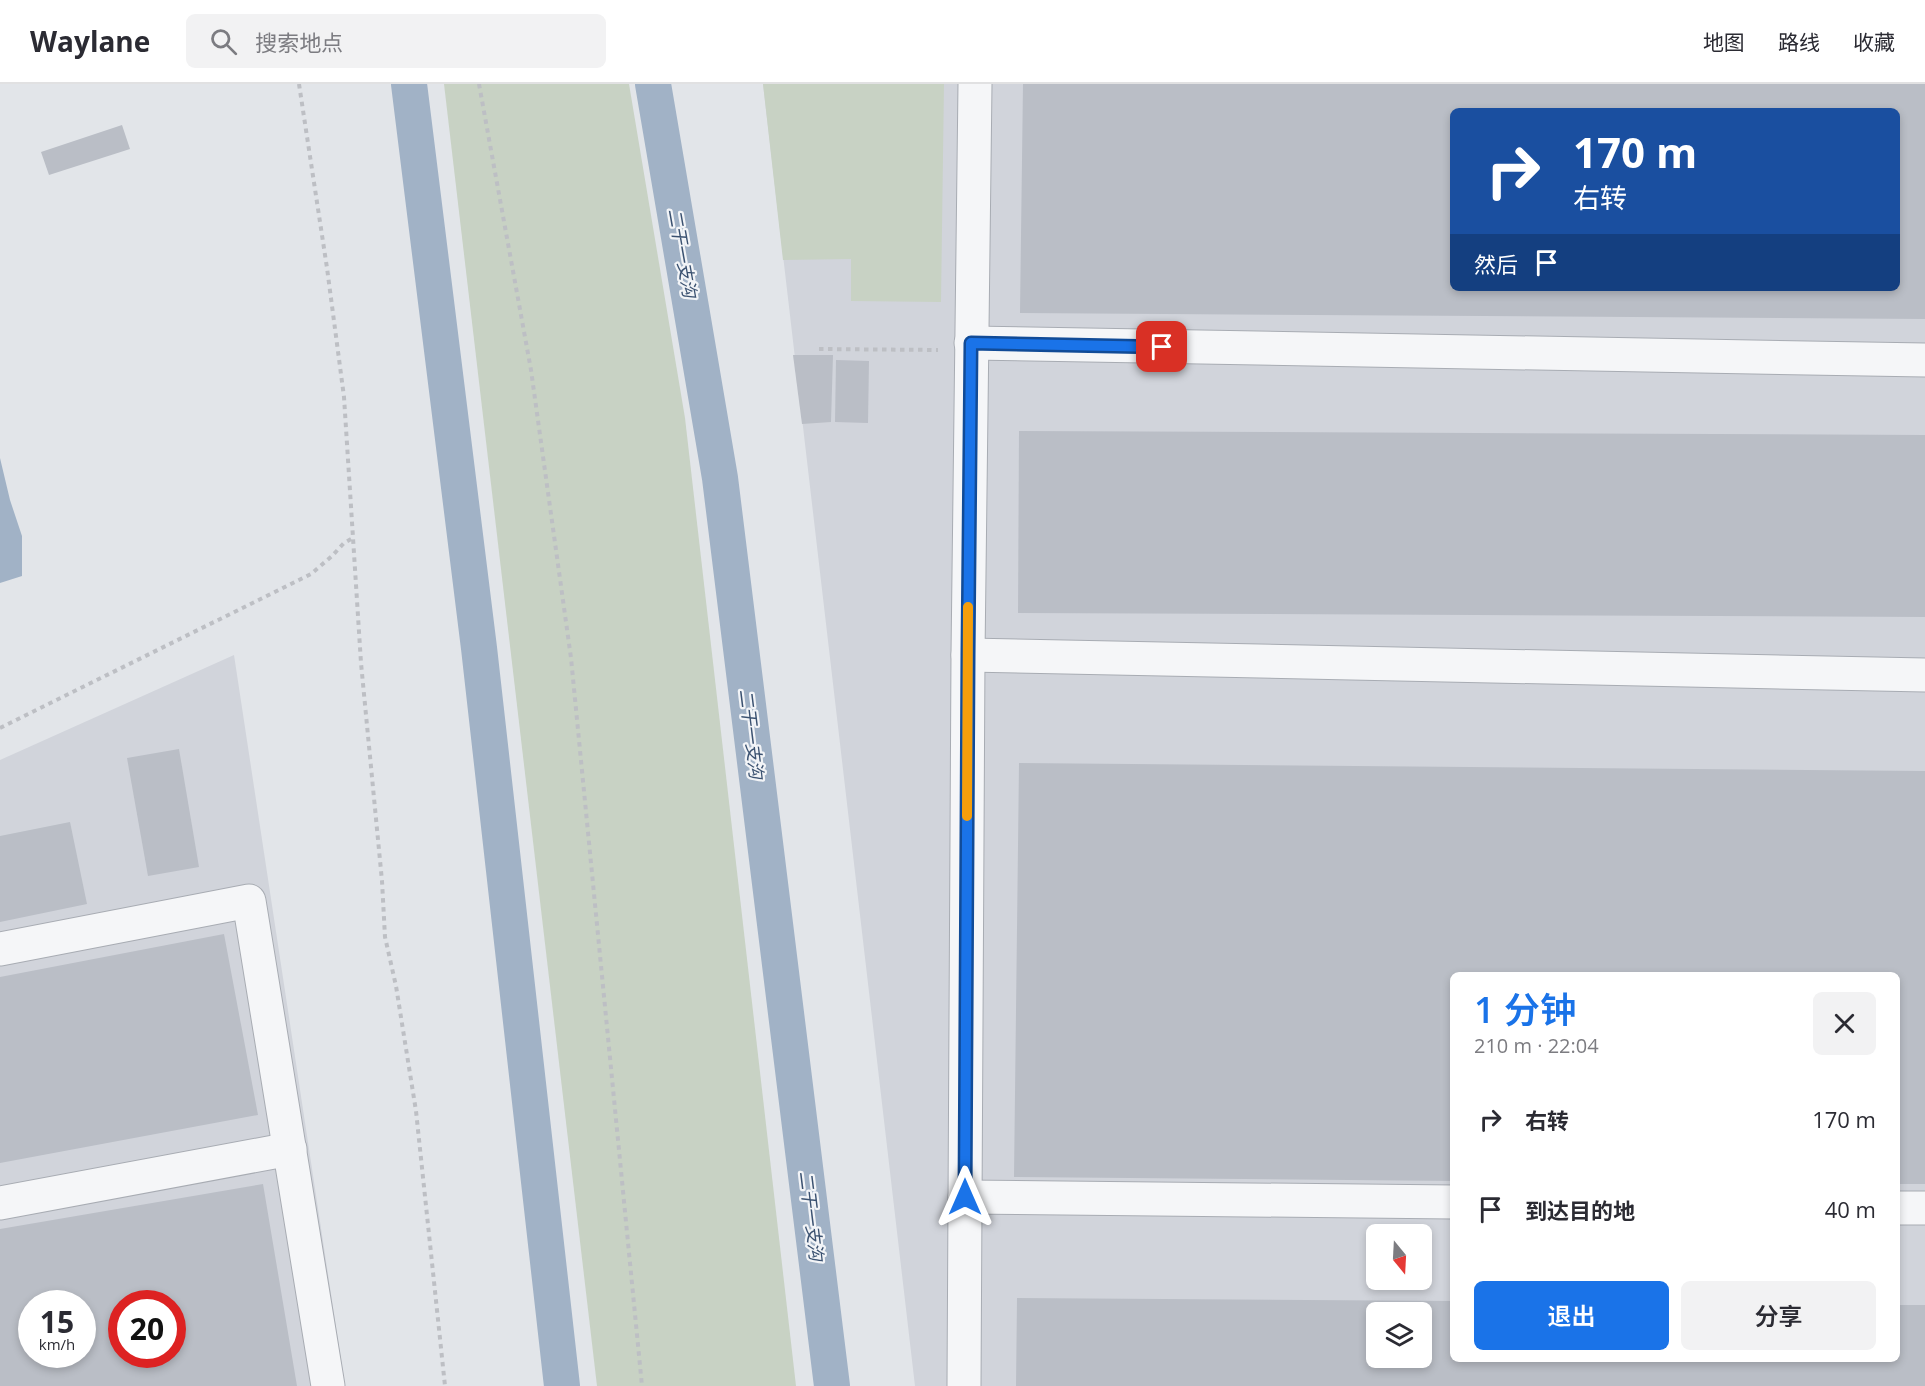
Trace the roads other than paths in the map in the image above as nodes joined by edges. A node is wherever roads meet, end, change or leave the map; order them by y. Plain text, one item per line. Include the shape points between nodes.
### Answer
1 (975, 84) edge
2 (972, 347) junction
3 (1925, 360) edge
4 (968, 655) junction
5 (1925, 675) edge
6 (0, 950) edge
7 (290, 1149) junction
8 (965, 1197) junction
9 (1450, 1202) edge
10 (0, 1203) edge
11 (1900, 1208) edge
12 (1925, 1208) edge
13 (328, 1386) edge
14 (964, 1386) edge

1 - 2 lane
2 - 3 lane
2 - 4 lane
4 - 5 lane
4 - 8 lane
6 - 7 lane via 249,901
7 - 10 lane
7 - 13 lane
8 - 9 lane
8 - 14 lane
11 - 12 lane

